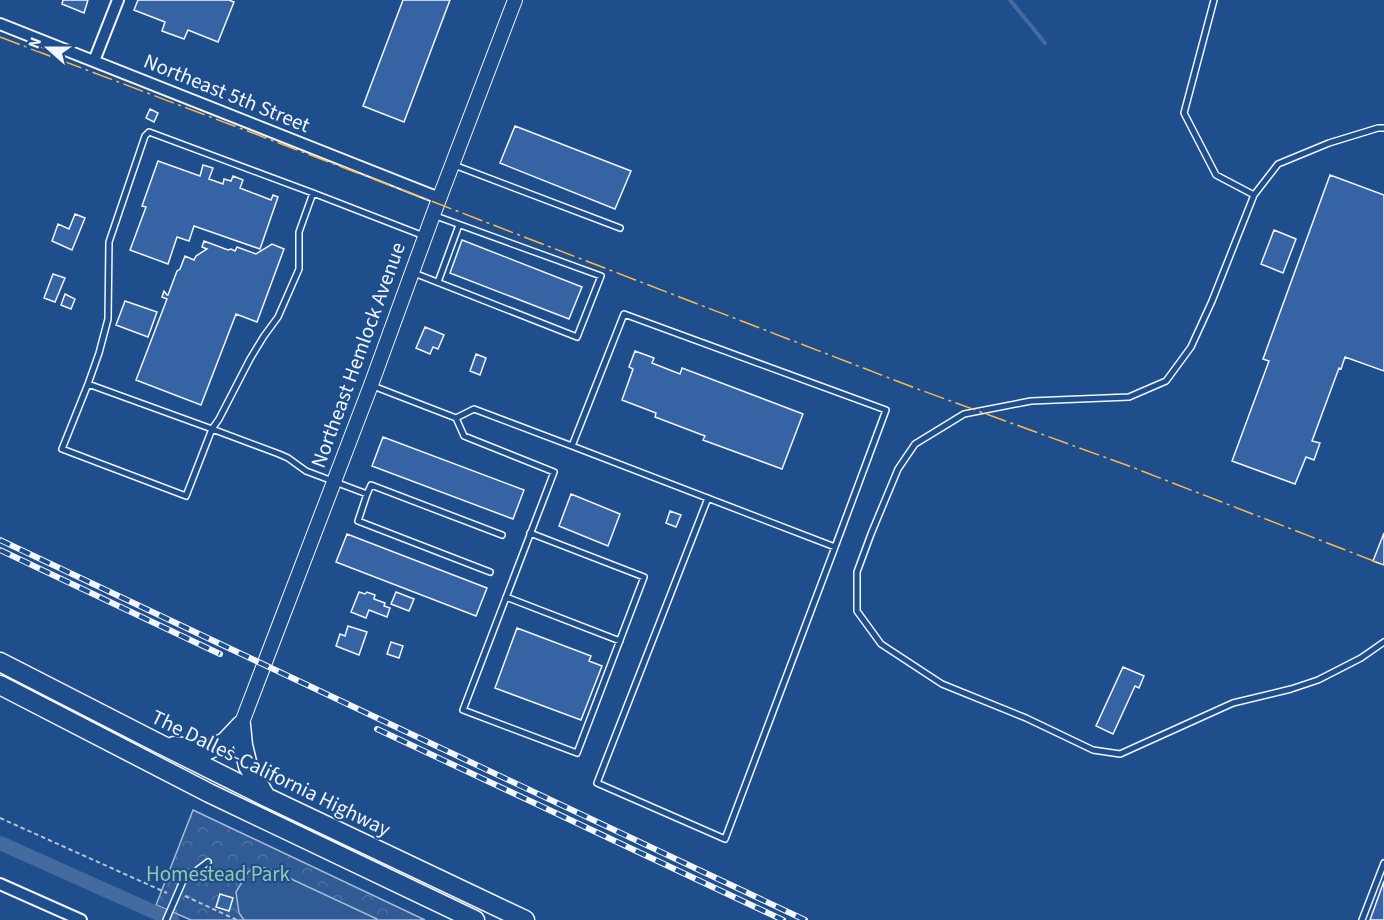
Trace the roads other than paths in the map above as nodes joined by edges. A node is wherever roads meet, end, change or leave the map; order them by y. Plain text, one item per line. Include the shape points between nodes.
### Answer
1 (118, 0) edge
2 (515, 0) edge
3 (1214, 0) edge
4 (0, 24) edge
5 (94, 61) junction
6 (1384, 128) edge
7 (452, 164) junction
8 (313, 193) junction
9 (1254, 195) junction
10 (439, 198) junction
11 (433, 215) junction
12 (459, 225) junction
13 (620, 228) dead end
14 (425, 236) junction
15 (412, 272) junction
16 (438, 282) junction
17 (88, 384) junction
18 (371, 385) junction
19 (456, 418) junction
20 (212, 429) junction
21 (572, 446) junction
22 (334, 481) junction
23 (367, 494) junction
24 (708, 498) junction
25 (530, 533) junction
26 (502, 535) dead end
27 (835, 547) junction
28 (490, 572) dead end
29 (506, 597) junction
30 (620, 641) junction
31 (1384, 642) edge
32 (0, 662) edge
33 (0, 685) edge
34 (241, 726) junction
35 (160, 744) junction
36 (266, 797) junction
37 (208, 862) dead end
38 (1384, 863) edge
39 (0, 884) edge
40 (81, 920) edge
41 (166, 920) edge
42 (475, 920) edge
43 (525, 920) edge
44 (1362, 920) edge

1 - 5 street
2 - 7 street, Northeast Hemlock Avenue
3 - 9 lane via 1184,113 1216,176
4 - 5 street, Northeast 5th Street
5 - 10 street, Northeast 5th Street
6 - 9 lane via 1329,142 1278,164
7 - 10 street, Northeast Hemlock Avenue
7 - 13 lane
8 - 14 lane
8 - 17 lane via 149,132 109,242 108,319
8 - 20 lane via 299,232 299,269 278,317
9 - 31 lane via 1191,347 1166,381 1129,396 1031,401 964,414 915,444 898,469 857,572 856,610 881,644 942,684 1093,750 1120,754 1233,703 1318,680
10 - 11 street, Northeast Hemlock Avenue
11 - 12 lane
11 - 14 street, Northeast Hemlock Avenue
12 - 16 lane
12 - 16 lane via 600,276 578,337
14 - 15 street, Northeast Hemlock Avenue
15 - 16 lane
15 - 18 street, Northeast Hemlock Avenue
17 - 20 lane
17 - 20 lane via 62,449 186,496
18 - 19 lane
18 - 22 street, Northeast Hemlock Avenue
19 - 21 lane via 474,409
19 - 25 lane via 464,436 554,472
20 - 22 lane via 279,454 306,471
21 - 24 lane
21 - 27 lane via 624,314 886,410
22 - 23 lane
22 - 34 street, Northeast Hemlock Avenue
23 - 26 lane via 371,485
23 - 28 lane via 358,521
24 - 27 lane
24 - 27 lane via 597,783 725,839
25 - 29 lane
25 - 30 lane via 644,577
29 - 30 lane
29 - 30 lane via 463,710 577,753
32 - 35 highway, The Dalles-California Highway
33 - 42 highway, The Dalles-California Highway via 209,793
34 - 35 highway via 225,742 208,750
34 - 36 highway via 248,766
35 - 36 highway, The Dalles-California Highway
36 - 43 highway, The Dalles-California Highway
37 - 41 lane via 183,881
38 - 44 lane
39 - 40 street

